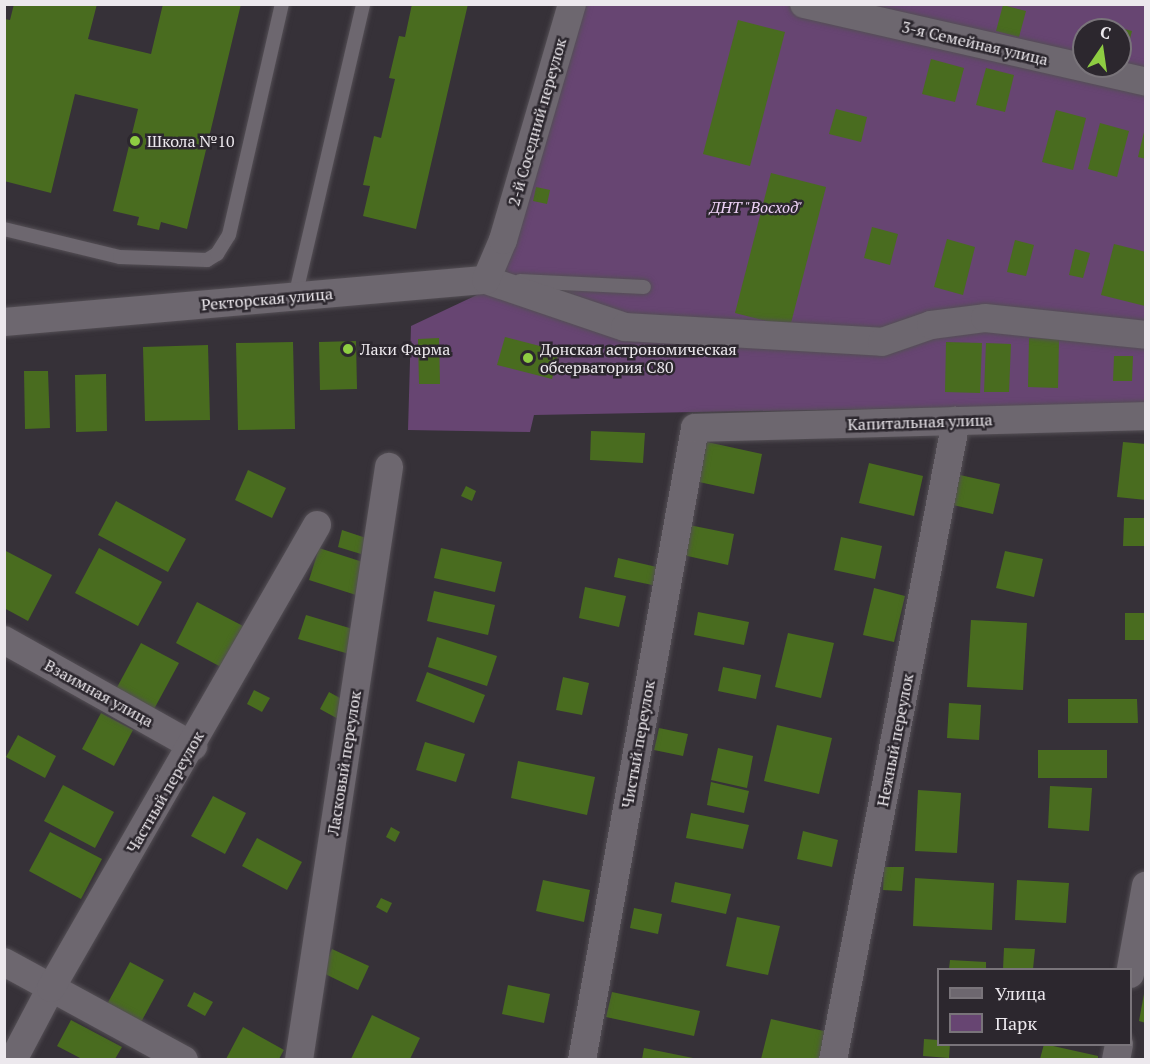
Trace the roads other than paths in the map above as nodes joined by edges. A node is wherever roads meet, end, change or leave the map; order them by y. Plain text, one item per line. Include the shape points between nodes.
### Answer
1 (282, 4) edge
2 (363, 4) edge
3 (572, 4) edge
4 (804, 4) edge
5 (1146, 82) edge
6 (4, 229) edge
7 (486, 280) junction
8 (644, 287) dead end
9 (295, 297) junction
10 (4, 322) edge
11 (1146, 335) edge
12 (1146, 416) edge
13 (956, 421) junction
14 (695, 428) joint
15 (389, 467) dead end
16 (317, 525) dead end
17 (4, 640) edge
18 (192, 746) junction
19 (1146, 885) edge
20 (4, 962) edge
21 (1132, 968) edge
22 (51, 988) junction
23 (14, 1059) edge
24 (184, 1059) edge
25 (299, 1059) edge
26 (582, 1059) edge
27 (833, 1059) edge

1 - 6 lane via 229,235 217,254 207,260 120,257
2 - 9 lane
3 - 7 street, 2-й Соседний переулок via 503,240
4 - 5 street, 3-я Семейная улица
7 - 8 lane
7 - 9 street, Ректорская улица
7 - 11 street via 625,327 882,342 932,325 985,318
9 - 10 street, Ректорская улица
12 - 13 street, Капитальная улица
13 - 14 street, Капитальная улица
13 - 27 street, Нежный переулок
14 - 26 street, Чистый переулок
15 - 25 street, Ласковый переулок
16 - 18 street, Частный переулок
17 - 18 street, Взаимная улица
18 - 22 street, Частный переулок
19 - 21 street
20 - 22 street
22 - 23 street, Частный переулок
22 - 24 street

